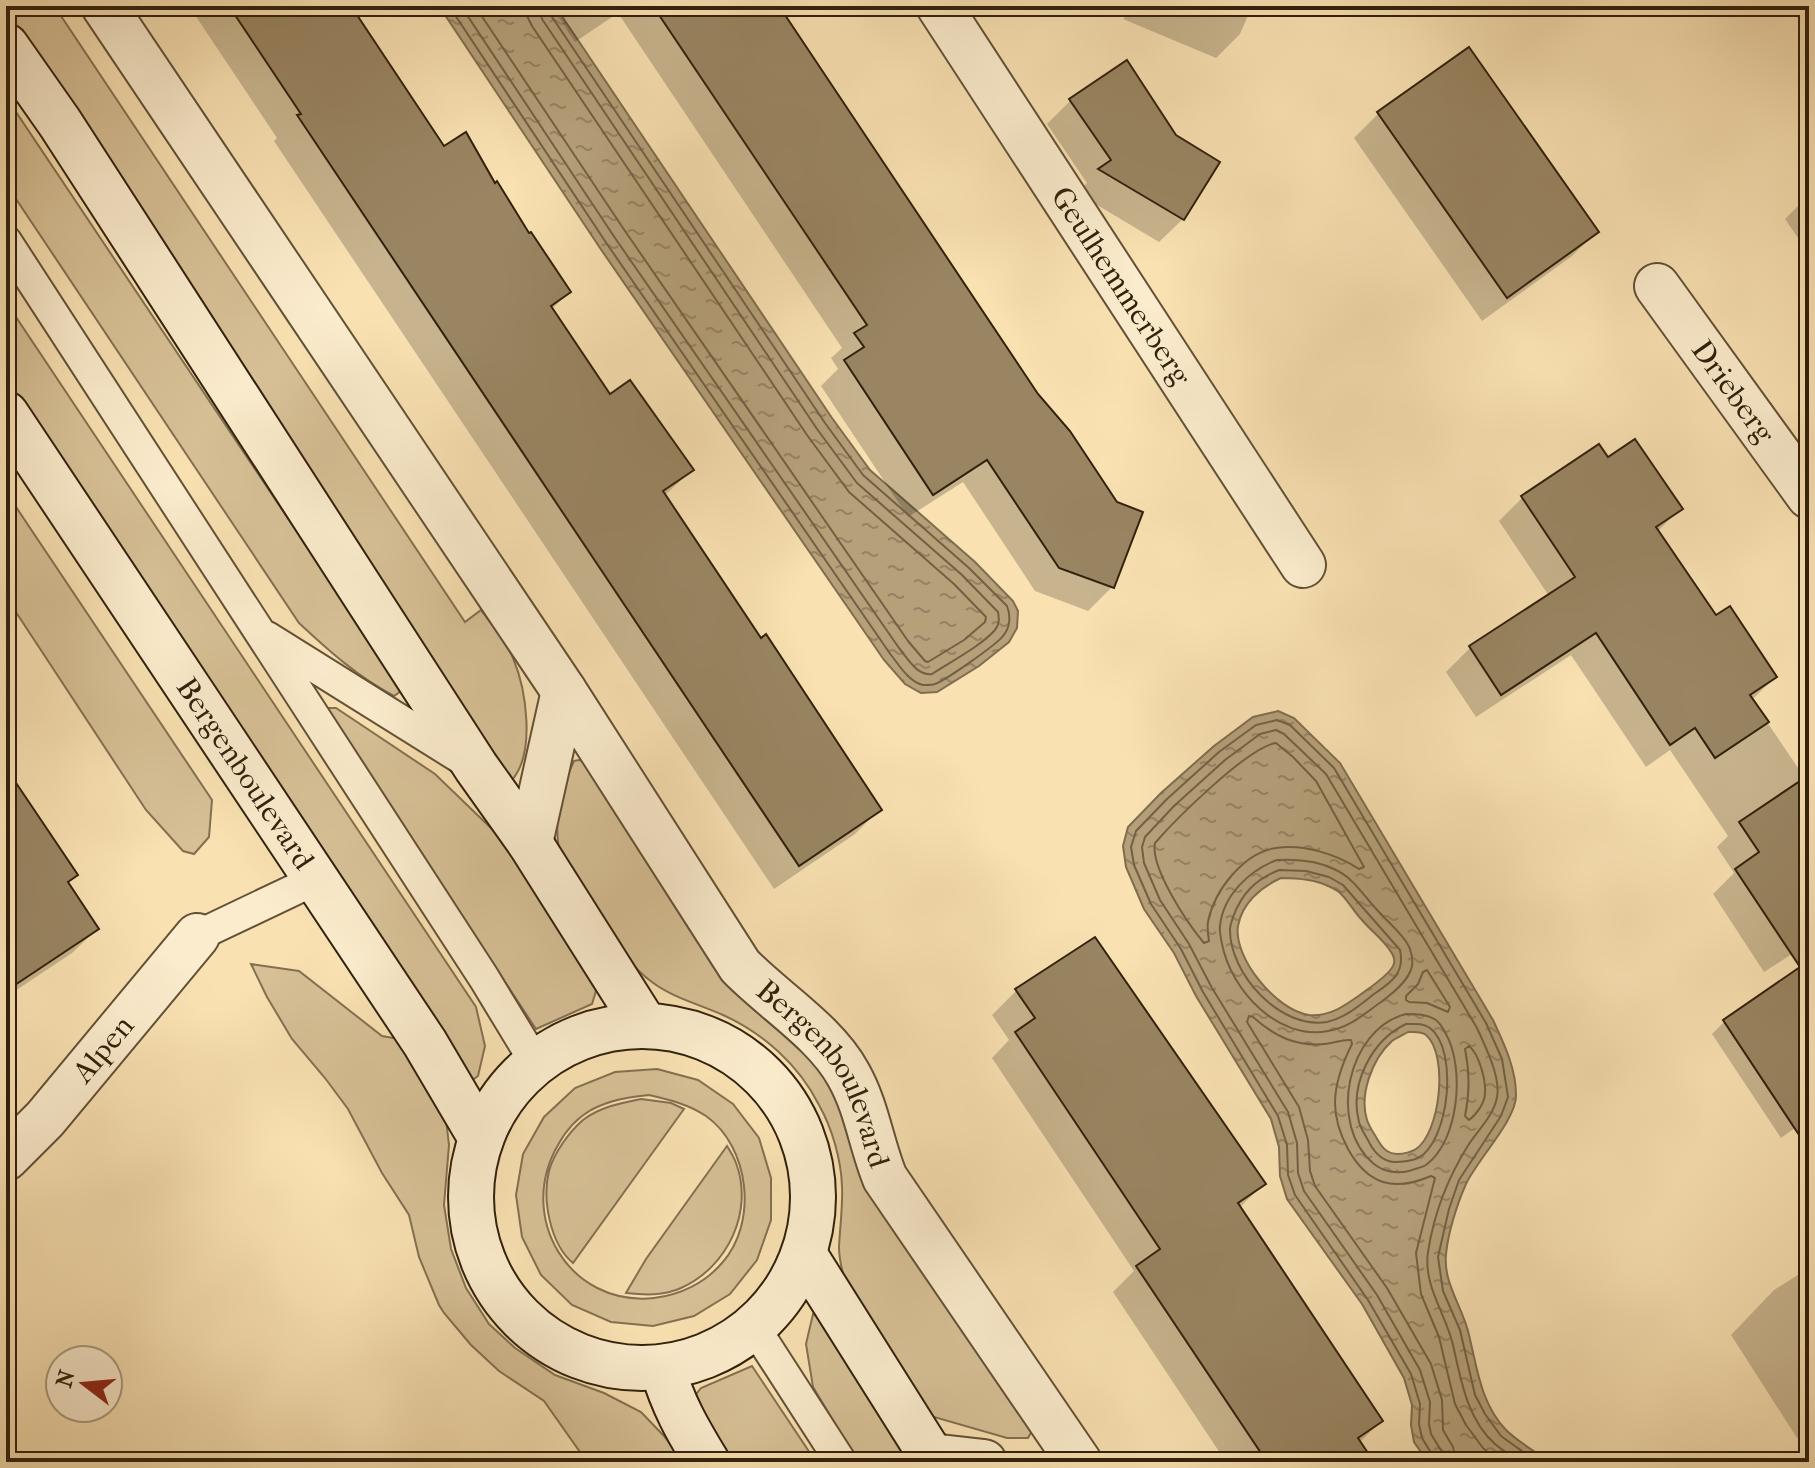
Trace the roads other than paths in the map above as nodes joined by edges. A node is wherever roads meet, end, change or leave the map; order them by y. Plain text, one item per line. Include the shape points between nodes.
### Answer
1 (104, 6) edge
2 (939, 6) edge
3 (6, 46) edge
4 (6, 241) edge
5 (1657, 286) dead end
6 (6, 414) edge
7 (1809, 496) edge
8 (1303, 565) dead end
9 (260, 632) junction
10 (564, 691) junction
11 (476, 767) junction
12 (530, 843) junction
13 (317, 879) junction
14 (197, 936) joint
15 (645, 1025) junction
16 (535, 1062) junction
17 (481, 1138) junction
18 (6, 1158) edge
19 (804, 1254) junction
20 (754, 1327) junction
21 (662, 1367) junction
22 (933, 1459) edge
23 (707, 1462) edge
24 (841, 1462) edge
25 (984, 1462) edge
26 (1079, 1462) edge

1 - 10 main road, Bergenboulevard
2 - 8 main road, Geulhemmerberg
3 - 11 main road
4 - 9 lane
5 - 7 main road, Drieberg
6 - 13 main road, Bergenboulevard
9 - 11 lane
9 - 16 lane
10 - 12 main road
10 - 26 main road, Bergenboulevard via 740,966 818,1036 847,1071 885,1178
11 - 12 main road
12 - 15 main road
13 - 14 lane
13 - 17 main road, Bergenboulevard
14 - 18 main road, Alpen via 45,1119
15 - 16 main road via 598,1030
15 - 19 main road via 692,1032 729,1048 762,1073 788,1106 806,1143 814,1184
16 - 17 main road via 517,1078
17 - 21 main road via 471,1209 480,1256 502,1297 534,1332 573,1354 616,1367
19 - 20 main road via 779,1300
19 - 22 main road
20 - 21 main road via 707,1356
20 - 24 lane
21 - 23 main road via 676,1409
22 - 25 main road

